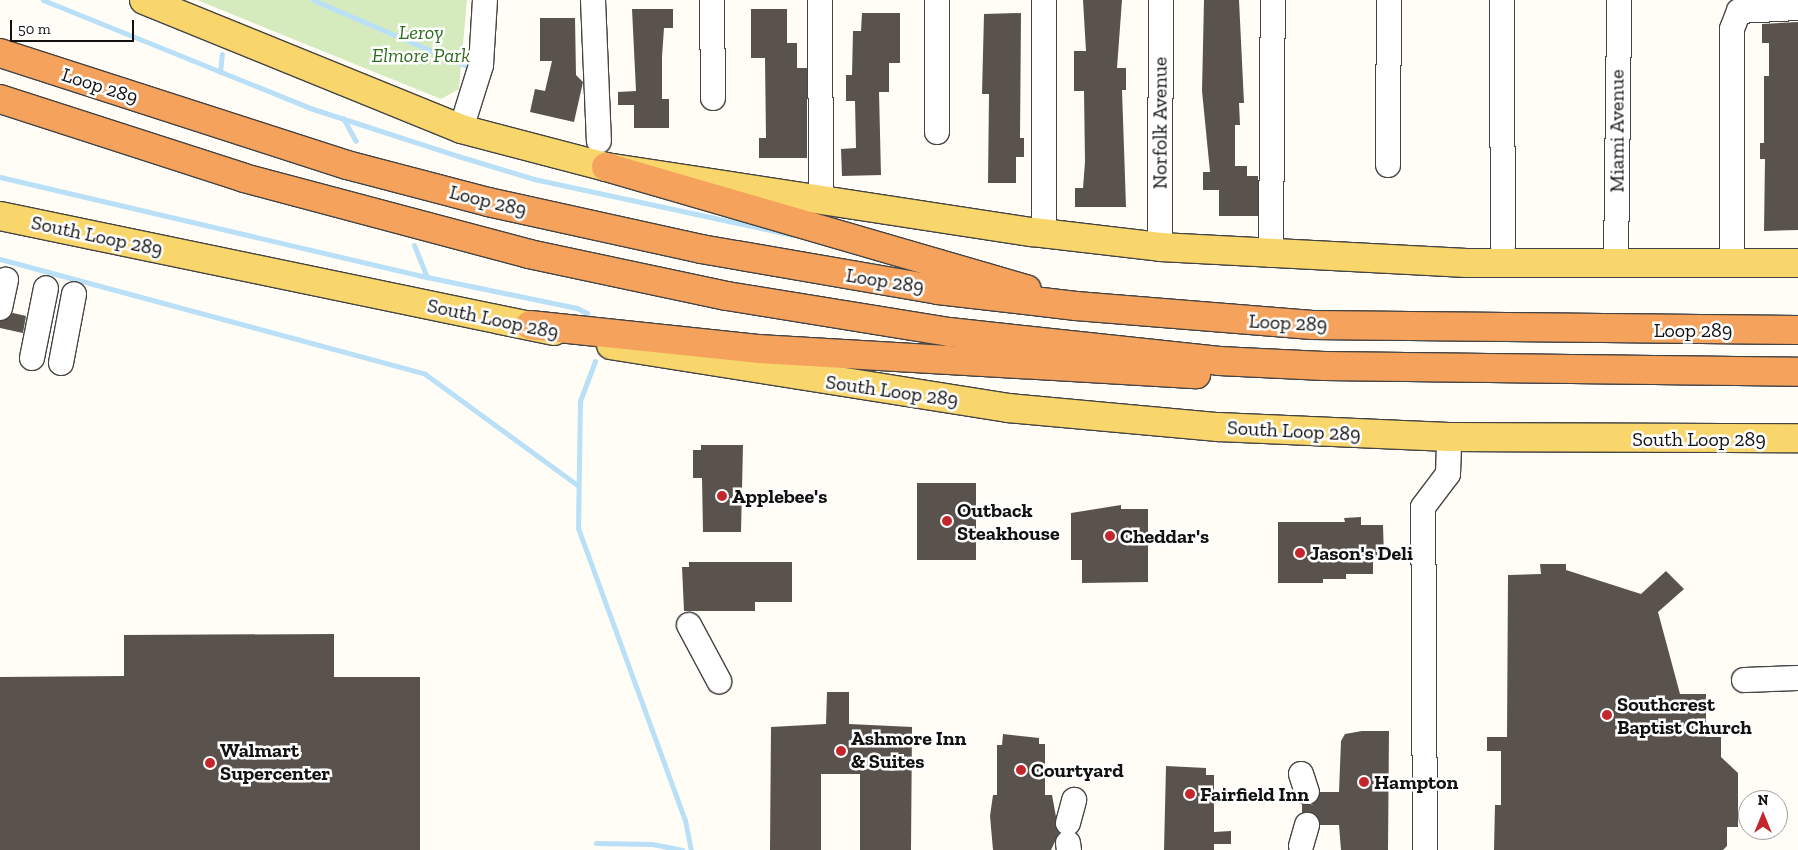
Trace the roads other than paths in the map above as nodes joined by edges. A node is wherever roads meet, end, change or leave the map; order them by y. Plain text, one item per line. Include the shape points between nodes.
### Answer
1 (144, 0) edge
2 (485, 0) edge
3 (593, 0) edge
4 (712, 0) edge
5 (820, 0) edge
6 (937, 0) edge
7 (1044, 0) edge
8 (1161, 0) edge
9 (1272, 0) edge
10 (1389, 0) edge
11 (1502, 0) edge
12 (1619, 0) edge
13 (1798, 8) edge
14 (0, 53) edge
15 (713, 98) dead end
16 (0, 99) edge
17 (461, 128) junction
18 (937, 132) dead end
19 (599, 141) dead end
20 (1388, 165) dead end
21 (606, 167) junction
22 (821, 198) junction
23 (0, 216) edge
24 (1044, 234) junction
25 (1503, 246) dead end
26 (1160, 247) junction
27 (1271, 255) junction
28 (1616, 263) junction
29 (1732, 263) junction
30 (1798, 263) edge
31 (6, 280) dead end
32 (53, 290) dead end
33 (1076, 306) junction
34 (0, 308) edge
35 (530, 325) junction
36 (1798, 330) edge
37 (39, 359) dead end
38 (1303, 365) junction
39 (1798, 372) edge
40 (1449, 437) junction
41 (1798, 438) edge
42 (689, 625) dead end
43 (1798, 678) edge
44 (1744, 680) dead end
45 (719, 682) dead end
46 (1074, 800) dead end
47 (1068, 839) edge
48 (1425, 850) edge

1 - 17 main road
2 - 17 street via 481,65
3 - 19 street
4 - 15 street
5 - 22 street
6 - 18 street
7 - 24 street
8 - 26 street, Norfolk Avenue
9 - 27 street
10 - 20 street
11 - 25 street
12 - 28 street, Miami Avenue
13 - 29 street via 1739,11 1732,29
14 - 33 highway, Loop 289 via 347,165 584,224 792,266
16 - 38 highway, Loop 289 via 372,214 633,278 949,332
17 - 21 main road
21 - 22 main road
21 - 33 highway via 915,254
22 - 24 main road
23 - 35 main road, South Loop 289
24 - 26 main road
26 - 27 main road
27 - 28 main road
28 - 29 main road
29 - 30 main road
31 - 34 street
32 - 37 street
33 - 36 highway, Loop 289 via 1387,328
35 - 38 highway via 758,349 1073,370 1220,374
35 - 40 main road, South Loop 289 via 758,371 1008,408 1243,429
38 - 39 highway, Loop 289 via 1416,370
40 - 41 main road, South Loop 289
40 - 48 street via 1448,474 1423,507
42 - 45 street
43 - 44 street
46 - 47 street

